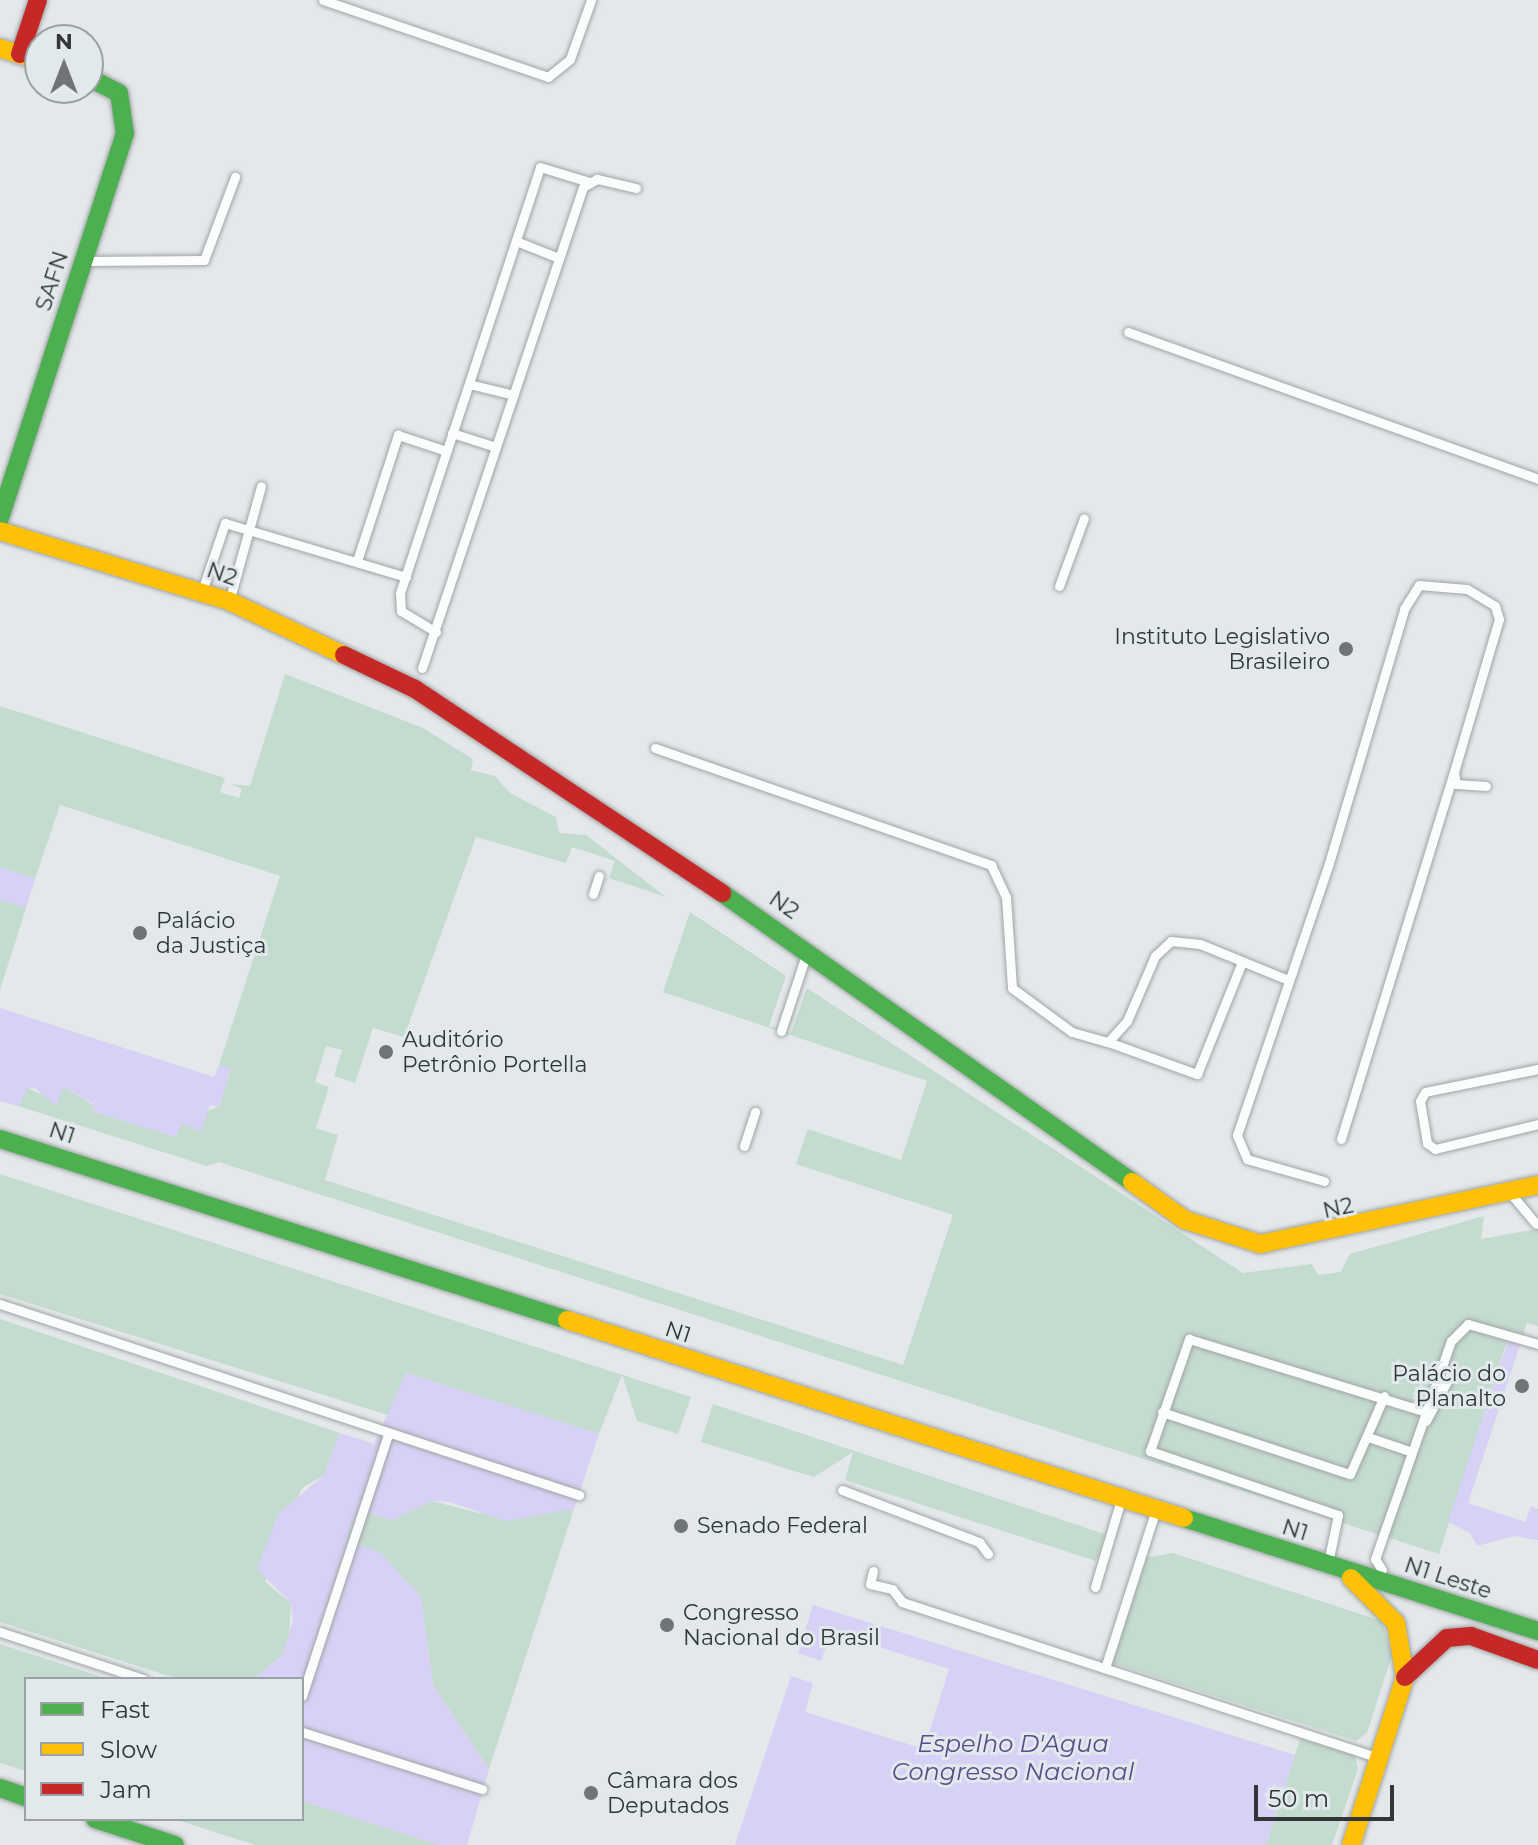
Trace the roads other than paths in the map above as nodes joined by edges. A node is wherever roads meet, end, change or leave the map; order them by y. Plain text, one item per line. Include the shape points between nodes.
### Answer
1 (38, 0) edge
2 (323, 0) edge
3 (591, 0) edge
4 (336, 2) edge
5 (0, 48) edge
6 (20, 54) junction
7 (24, 55) edge
8 (104, 85) edge
9 (235, 177) dead end
10 (589, 182) junction
11 (636, 188) dead end
12 (516, 241) junction
13 (559, 258) junction
14 (83, 261) junction
15 (1128, 332) dead end
16 (469, 384) junction
17 (514, 395) junction
18 (452, 433) junction
19 (496, 447) junction
20 (446, 451) junction
21 (1538, 479) edge
22 (261, 486) dead end
23 (0, 518) edge
24 (1084, 518) dead end
25 (0, 531) edge
26 (251, 531) junction
27 (357, 561) junction
28 (406, 577) junction
29 (1059, 586) dead end
30 (202, 592) junction
31 (229, 601) junction
32 (436, 632) junction
33 (422, 668) dead end
34 (655, 748) dead end
35 (1454, 772) junction
36 (1486, 786) dead end
37 (599, 876) dead end
38 (593, 894) dead end
39 (807, 950) junction
40 (1242, 962) junction
41 (1288, 980) junction
42 (781, 1031) dead end
43 (1108, 1042) junction
44 (1538, 1069) edge
45 (755, 1112) dead end
46 (1538, 1124) edge
47 (0, 1139) edge
48 (1341, 1139) dead end
49 (744, 1146) dead end
50 (1324, 1181) dead end
51 (1538, 1185) edge
52 (1510, 1192) junction
53 (1536, 1224) dead end
54 (0, 1304) edge
55 (1538, 1344) edge
56 (1452, 1372) dead end
57 (1384, 1396) junction
58 (1162, 1412) junction
59 (1426, 1412) junction
60 (1421, 1427) junction
61 (388, 1435) junction
62 (1368, 1437) junction
63 (1412, 1452) junction
64 (842, 1490) dead end
65 (579, 1495) dead end
66 (1121, 1501) junction
67 (1156, 1512) junction
68 (988, 1554) dead end
69 (1335, 1568) junction
70 (873, 1571) dead end
71 (1095, 1587) dead end
72 (1397, 1592) junction
73 (1407, 1609) dead end
74 (1538, 1631) edge
75 (0, 1632) edge
76 (1404, 1650) junction
77 (1538, 1660) edge
78 (1105, 1668) junction
79 (137, 1677) edge
80 (1405, 1677) junction
81 (304, 1690) edge
82 (304, 1733) edge
83 (1379, 1758) junction
84 (0, 1788) edge
85 (482, 1789) dead end
86 (24, 1796) edge
87 (101, 1821) edge
88 (175, 1845) edge
89 (1351, 1845) edge

1 - 6 main road
2 - 4 lane
3 - 4 lane via 570,59 548,77
5 - 6 main road
6 - 7 main road
8 - 14 main road, SAFN via 119,93 127,115
9 - 14 lane via 204,260
10 - 11 lane
10 - 12 lane via 540,167
10 - 13 lane
12 - 13 lane
12 - 16 lane
13 - 17 lane
14 - 23 main road, SAFN
15 - 21 lane
16 - 17 lane
16 - 18 lane
17 - 19 lane
18 - 19 lane
18 - 20 lane
19 - 32 lane
20 - 27 lane via 398,435
20 - 28 lane
22 - 26 lane
24 - 29 lane
25 - 30 main road, N2
26 - 27 lane
26 - 30 lane via 225,523
26 - 31 lane
27 - 28 lane
28 - 32 lane via 401,611
30 - 31 main road, N2
31 - 39 main road, N2 via 415,689
32 - 33 lane
34 - 43 lane via 991,865 1006,897 1012,988 1072,1032
35 - 36 lane via 1456,784
35 - 41 lane via 1499,619 1485,599 1430,581 1411,593 1404,609
35 - 48 lane
37 - 38 lane
39 - 42 lane
39 - 52 main road, N2 via 1185,1220 1260,1244 1329,1241
40 - 41 lane
40 - 43 lane via 1200,944 1163,946 1127,1021
40 - 43 lane via 1197,1074
41 - 50 lane via 1237,1135 1247,1159
44 - 46 lane via 1425,1092 1420,1101 1427,1143 1435,1149
45 - 49 lane
47 - 66 main road, N1
51 - 52 main road, N2
52 - 53 lane
54 - 61 lane
55 - 59 lane via 1468,1324 1451,1341
56 - 60 lane via 1439,1406
57 - 58 lane via 1193,1337
57 - 59 lane
57 - 62 lane
58 - 62 lane via 1350,1474
58 - 69 lane via 1150,1451 1338,1515
59 - 60 lane
60 - 63 lane
61 - 65 lane
61 - 81 lane
62 - 63 lane
63 - 72 lane via 1375,1559
64 - 68 lane via 979,1542
66 - 67 main road, N1
66 - 71 lane
67 - 69 main road, N1
67 - 78 lane
69 - 72 main road, N1 Leste
69 - 76 main road via 1387,1609
70 - 78 lane via 870,1584 963,1622
72 - 74 main road, N1 Leste
73 - 76 lane
75 - 79 lane
76 - 80 main road
77 - 80 main road via 1471,1636 1447,1638
78 - 83 lane
80 - 83 main road
82 - 85 lane
83 - 89 main road
84 - 86 main road
87 - 88 main road

